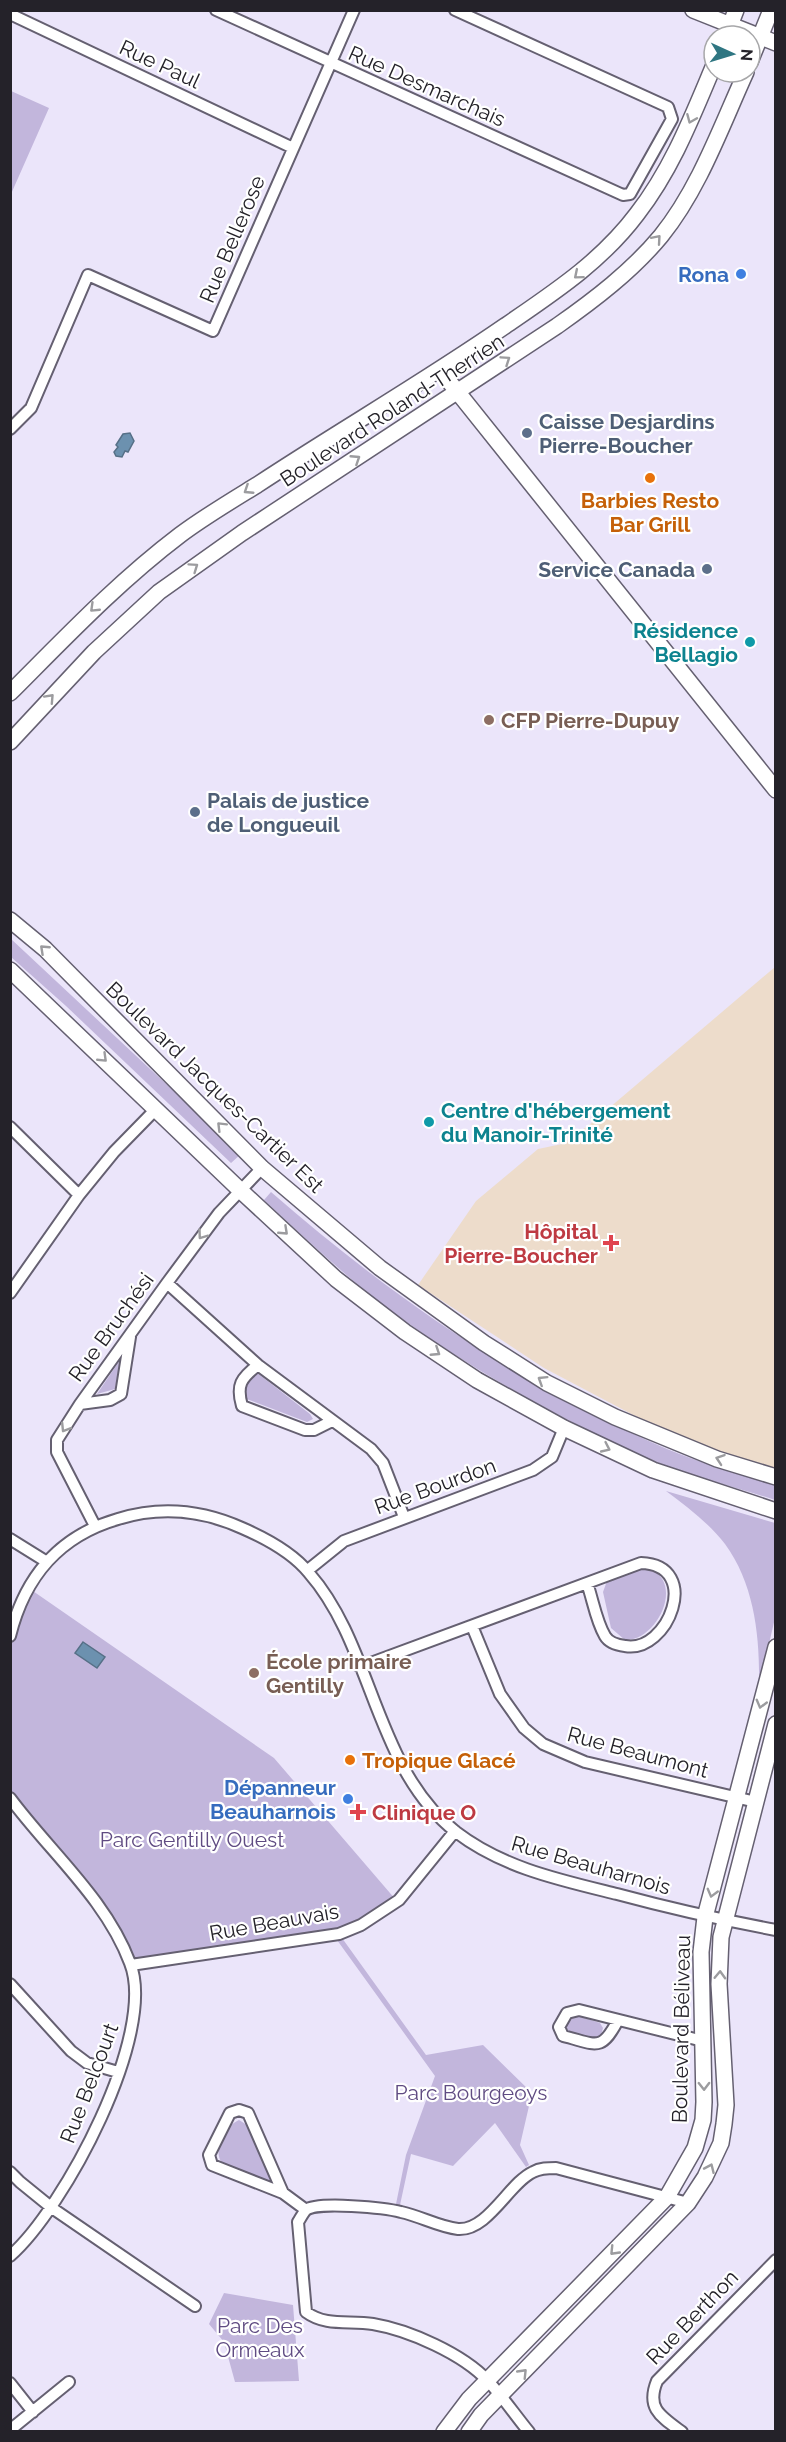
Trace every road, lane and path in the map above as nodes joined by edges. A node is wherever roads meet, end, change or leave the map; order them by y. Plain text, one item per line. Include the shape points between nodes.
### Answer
1 (216, 10) edge
2 (354, 10) edge
3 (455, 10) edge
4 (693, 10) edge
5 (771, 10) edge
6 (10, 14) edge
7 (716, 24) edge
8 (768, 41) edge
9 (331, 64) junction
10 (706, 84) edge
11 (740, 84) edge
12 (292, 148) junction
13 (440, 370) junction
14 (458, 393) junction
15 (10, 429) edge
16 (10, 693) edge
17 (10, 742) edge
18 (776, 790) edge
19 (10, 921) edge
20 (10, 970) edge
21 (156, 1109) junction
22 (10, 1127) edge
23 (262, 1168) junction
24 (241, 1191) junction
25 (79, 1195) junction
26 (167, 1283) junction
27 (10, 1293) edge
28 (131, 1334) junction
29 (258, 1365) junction
30 (81, 1404) junction
31 (332, 1421) junction
32 (564, 1428) junction
33 (776, 1477) edge
34 (776, 1511) edge
35 (404, 1517) junction
36 (95, 1526) junction
37 (10, 1539) edge
38 (47, 1562) junction
39 (308, 1570) junction
40 (587, 1583) junction
41 (472, 1626) junction
42 (10, 1636) edge
43 (776, 1647) edge
44 (360, 1667) junction
45 (776, 1724) edge
46 (10, 1798) edge
47 (736, 1798) junction
48 (756, 1802) junction
49 (455, 1831) junction
50 (705, 1917) junction
51 (725, 1921) junction
52 (776, 1930) edge
53 (131, 1965) junction
54 (10, 1984) edge
55 (618, 2020) junction
56 (703, 2041) junction
57 (118, 2072) junction
58 (10, 2172) edge
59 (283, 2193) junction
60 (667, 2197) junction
61 (688, 2204) junction
62 (52, 2208) junction
63 (306, 2210) junction
64 (10, 2256) edge
65 (776, 2260) edge
66 (195, 2306) dead end
67 (488, 2380) junction
68 (69, 2382) dead end
69 (10, 2383) edge
70 (500, 2397) junction
71 (33, 2412) junction
72 (10, 2430) edge
73 (444, 2432) edge
74 (469, 2432) edge
75 (529, 2432) edge
76 (681, 2432) edge

1 - 9 street, Rue Desmarchais
2 - 9 street, Rue Bellerose
3 - 9 street, Rue Desmarchais via 668,107 672,119 630,194 623,195
4 - 7 main road
5 - 8 main road
6 - 12 street, Rue Paul
9 - 12 street, Rue Bellerose
10 -> 13 main road, Boulevard Roland-Therrien via 664,175 607,249 573,279
14 -> 11 main road, Boulevard Roland-Therrien via 596,299 662,235 691,189
12 - 15 street, Rue Bellerose via 213,331 88,275 31,408
13 - 14 main road
13 -> 16 main road, Boulevard Roland-Therrien via 180,534 95,607
17 -> 14 main road, Boulevard Roland-Therrien via 94,652 159,592
14 - 18 main road
23 -> 19 main road, Boulevard Jacques-Cartier Est via 45,949
20 -> 21 main road
21 - 24 main road
21 - 25 street
22 - 25 street
23 - 24 street, Rue Bruchési
33 -> 23 main road, Boulevard Jacques-Cartier Est via 707,1454 547,1383 380,1268
24 -> 26 street, Rue Bruchési via 219,1213
24 -> 32 main road via 336,1279 405,1332 477,1380
25 - 27 street
26 - 28 street, Rue Bruchési
26 - 29 street
28 - 30 street, Rue Bruchési
28 - 30 street via 121,1394 110,1400
29 - 31 street
29 - 31 street via 244,1375 238,1392 242,1406 305,1430
30 -> 36 street, Rue Bruchési via 57,1440 57,1452
31 - 35 street via 371,1449 382,1463
32 -> 34 main road via 653,1470
32 - 35 street, Rue Bourdon via 552,1457 533,1470
35 - 39 street, Rue Bourdon via 344,1541
36 - 38 street, Rue Beauharnois via 70,1539
36 - 39 street, Rue Beauharnois via 152,1512 180,1510 217,1516 254,1533
37 - 38 street
38 - 42 street via 22,1600
39 - 44 street, Rue Beauharnois via 339,1616
40 - 40 street via 651,1563 660,1567 675,1586 673,1611 649,1643 638,1647 615,1644 606,1637
40 - 41 street
41 - 44 street
41 - 47 street, Rue Beaumont via 500,1694 524,1728 543,1744 585,1762
43 -> 47 main road, Boulevard Béliveau
44 - 49 street, Rue Beauharnois via 408,1775
45 - 48 main road, Boulevard Béliveau
46 - 53 street, Rue Belcourt via 106,1914
47 - 48 street, Rue Beaumont
47 -> 50 main road, Boulevard Béliveau
48 - 51 main road, Boulevard Béliveau
49 - 50 street, Rue Beauharnois via 497,1857 542,1875
49 - 53 street, Rue Beauvais via 399,1900 361,1925 337,1934
50 - 51 street, Rue Beauharnois
50 - 56 main road, Boulevard Béliveau via 701,1952
51 - 52 street, Rue Beauharnois
61 -> 51 main road, Boulevard Béliveau via 721,2143 724,2124 719,1984
53 - 57 street, Rue Belcourt via 134,2020
54 - 57 street via 71,2051 87,2063
55 - 55 street via 573,2010 559,2026 563,2036 597,2044 608,2039
55 - 56 street
56 -> 60 main road, Boulevard Béliveau via 703,2120 695,2148
57 - 62 street, Rue Belcourt via 92,2141
58 - 62 street
59 - 59 street via 212,2165 209,2155 230,2113 248,2113
59 - 63 street
60 - 61 street
60 - 63 street via 546,2168 531,2172 483,2219 459,2229 399,2211 361,2206
60 -> 67 main road, Boulevard Béliveau
70 -> 61 main road, Boulevard Béliveau
62 - 64 street, Rue Belcourt
62 - 66 street
63 - 67 street via 298,2222 306,2312 317,2320 400,2330 459,2359
65 - 76 street, Rue Berthon via 657,2380 652,2403
67 - 70 street
67 - 73 main road, Boulevard Béliveau
68 - 71 street
69 - 71 street
70 - 74 main road, Boulevard Béliveau
70 - 75 street
71 - 72 street

